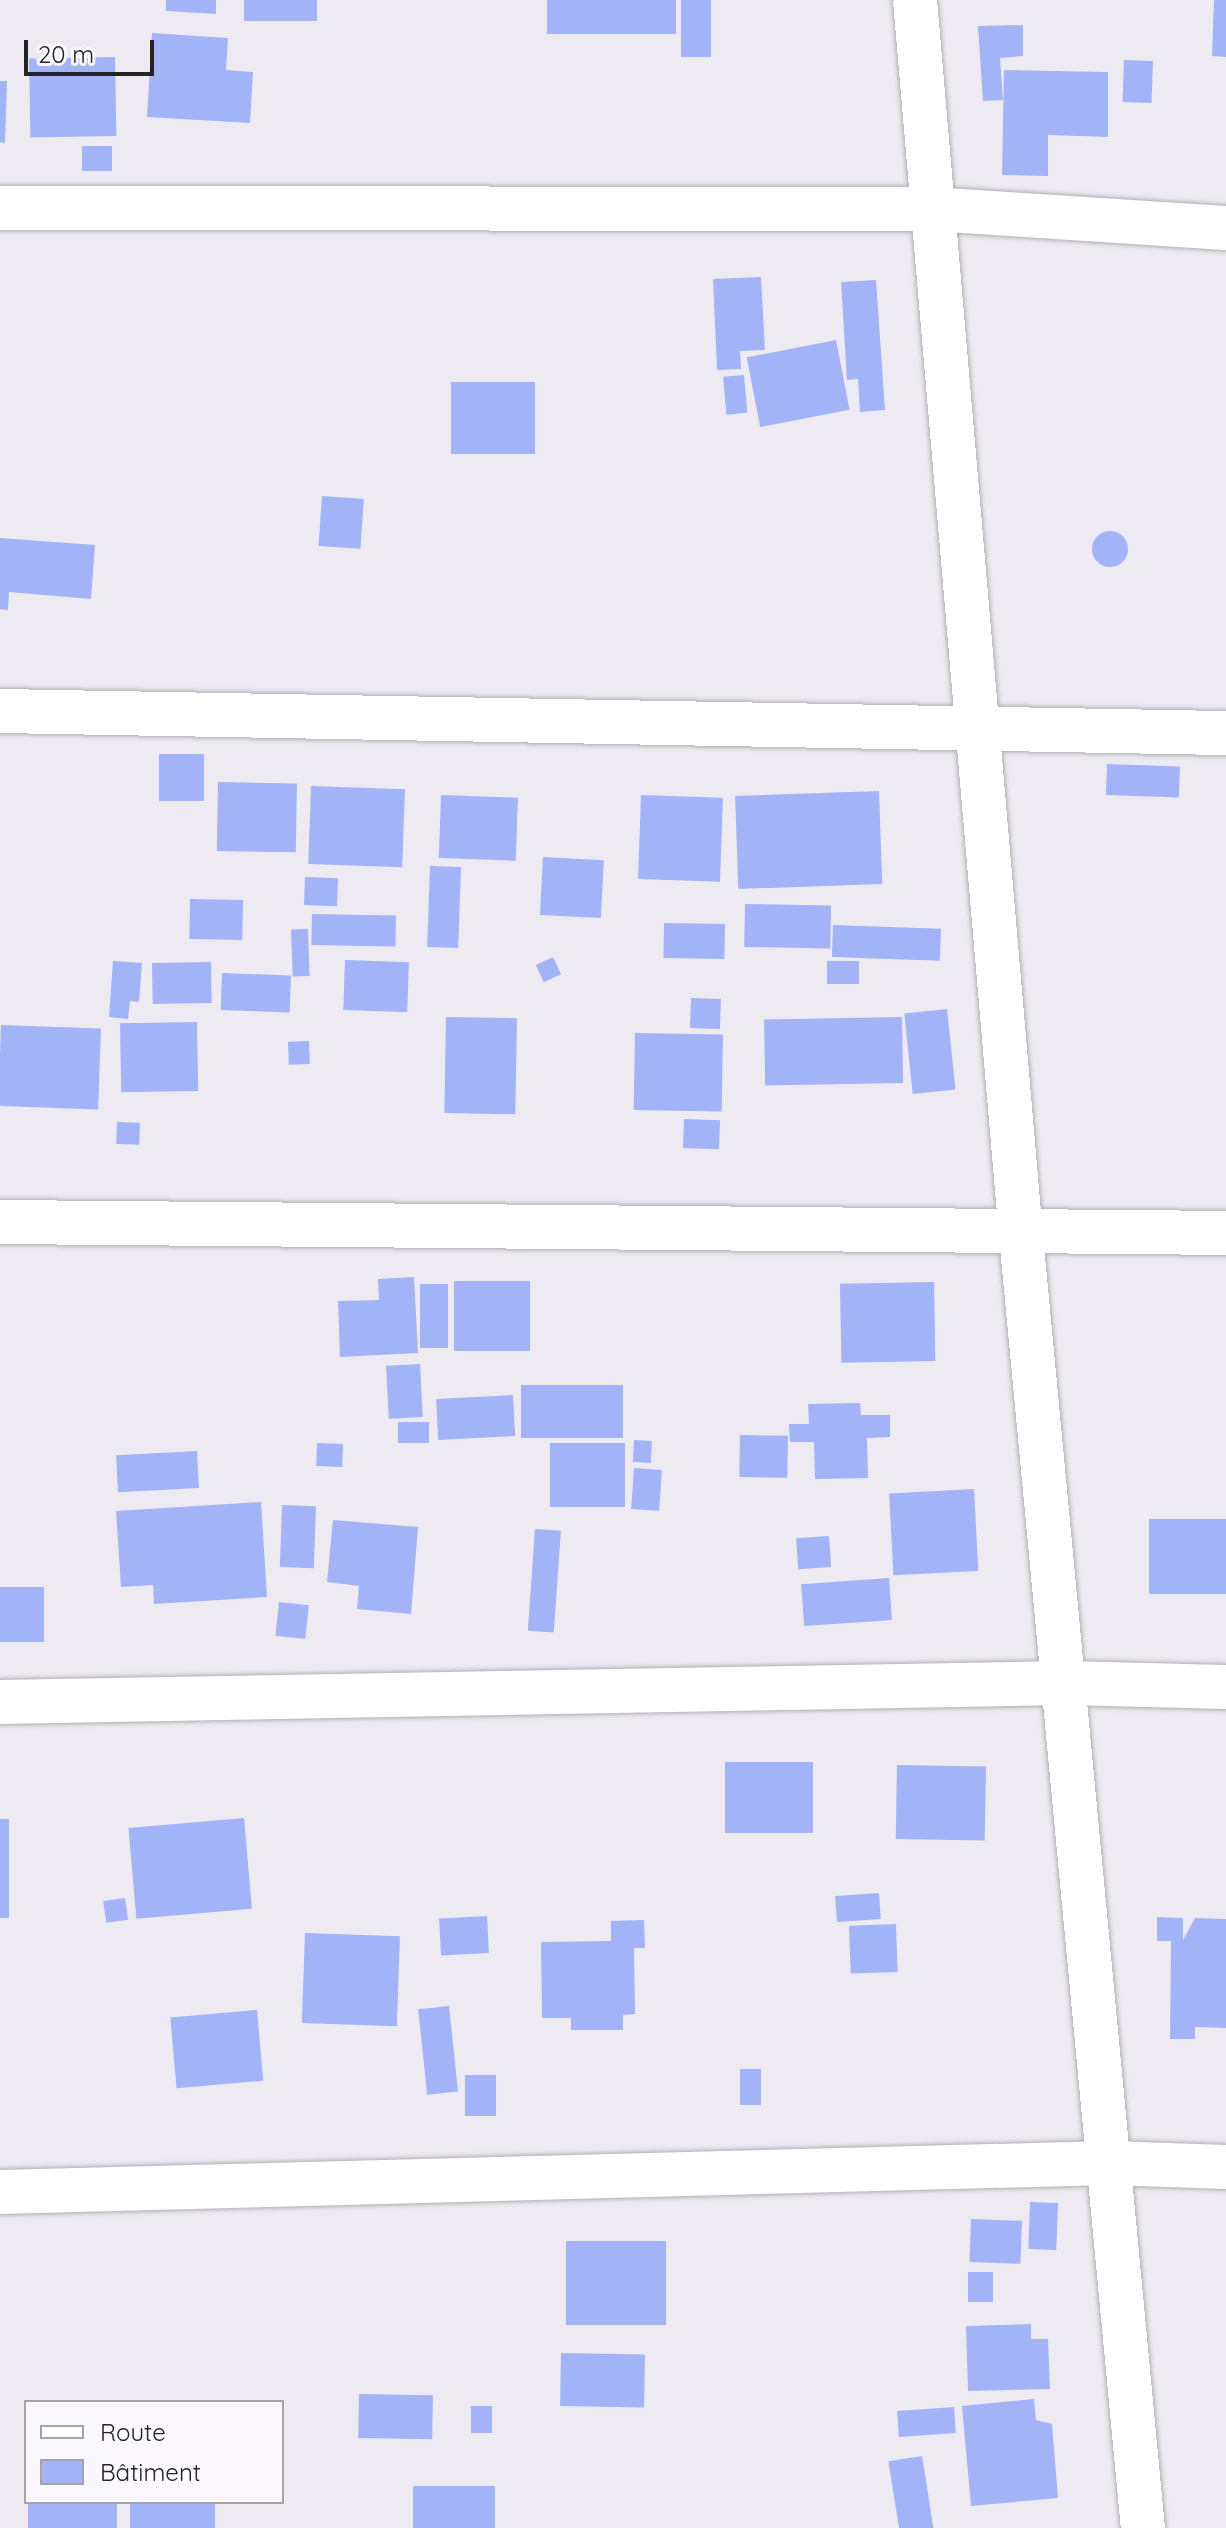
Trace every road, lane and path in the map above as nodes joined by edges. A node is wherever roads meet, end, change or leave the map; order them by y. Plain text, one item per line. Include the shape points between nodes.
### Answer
1 (915, 0) edge
2 (0, 208) edge
3 (932, 209) junction
4 (1226, 228) edge
5 (0, 711) edge
6 (977, 729) junction
7 (1226, 733) edge
8 (0, 1222) edge
9 (1226, 1233) edge
10 (1021, 1236) junction
11 (1066, 1683) junction
12 (1226, 1687) edge
13 (0, 1702) edge
14 (1109, 2163) junction
15 (1226, 2167) edge
16 (0, 2192) edge
17 (1143, 2528) edge

1 - 3 street
2 - 3 street
3 - 4 street
3 - 6 street
5 - 6 street
6 - 7 street
6 - 10 street
8 - 10 street
9 - 10 street
10 - 11 street
11 - 12 street
11 - 13 street
11 - 14 street
14 - 15 street
14 - 16 street
14 - 17 street

